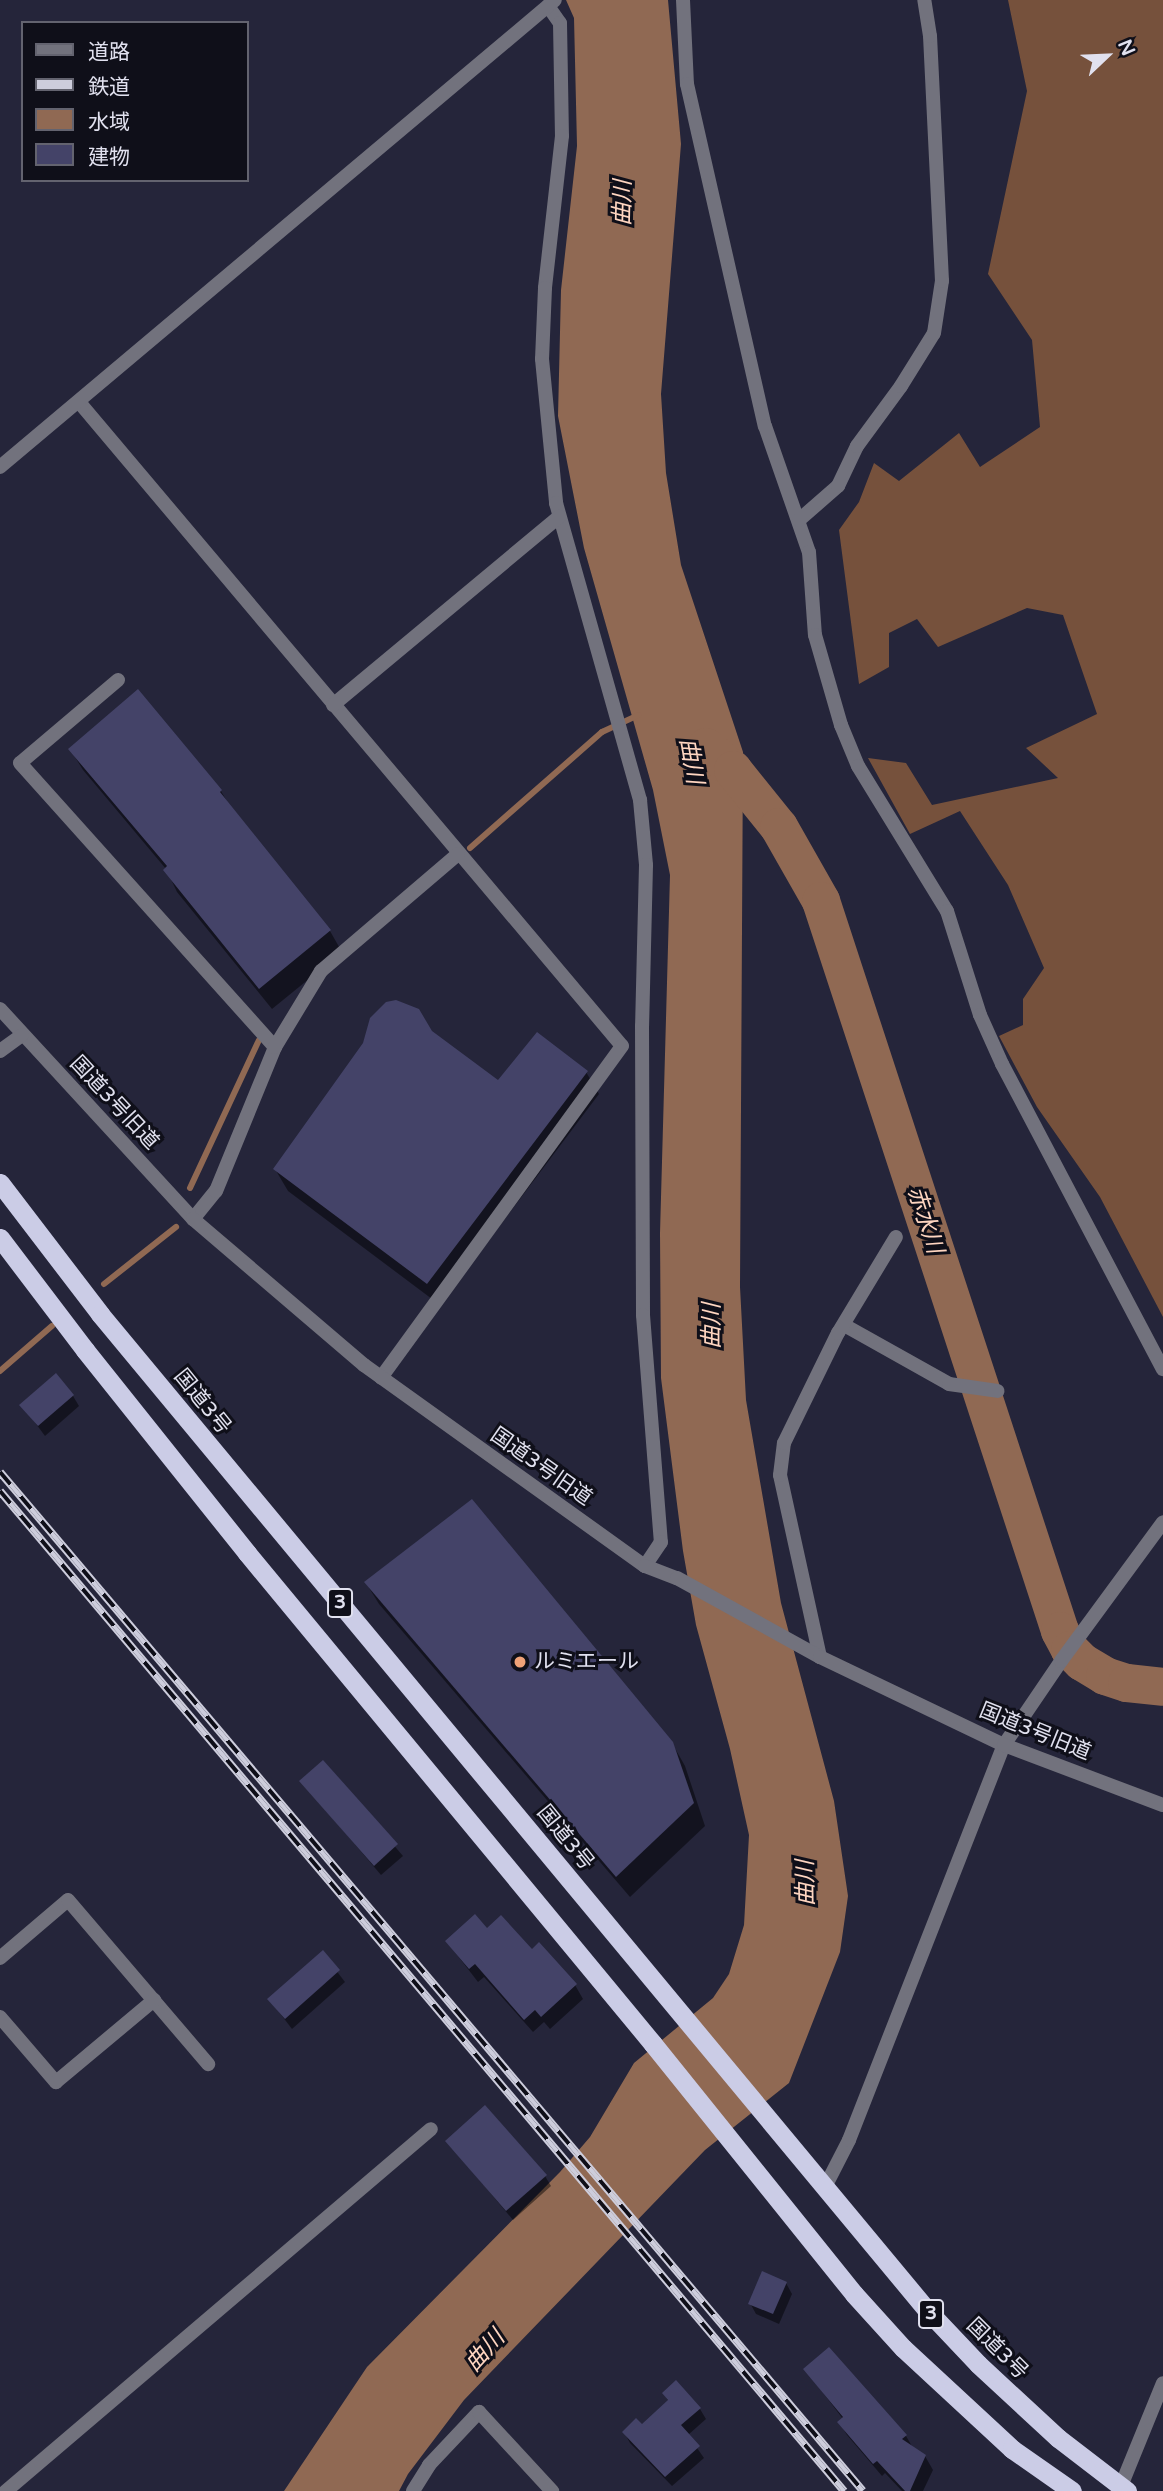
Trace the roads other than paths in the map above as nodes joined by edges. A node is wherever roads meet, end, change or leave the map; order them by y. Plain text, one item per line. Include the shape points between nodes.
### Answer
1 (683, 0) edge
2 (924, 0) edge
3 (553, 2) edge
4 (79, 402) junction
5 (0, 467) edge
6 (559, 517) junction
7 (800, 520) junction
8 (118, 680) dead end
9 (333, 705) junction
10 (458, 855) junction
11 (0, 1009) edge
12 (22, 1035) junction
13 (275, 1047) junction
14 (0, 1051) edge
15 (0, 1183) edge
16 (193, 1219) junction
17 (896, 1237) dead end
18 (0, 1238) edge
19 (844, 1325) junction
20 (1163, 1369) edge
21 (381, 1378) junction
22 (998, 1391) dead end
23 (1163, 1522) edge
24 (645, 1566) junction
25 (820, 1657) junction
26 (1004, 1745) junction
27 (1163, 1805) edge
28 (0, 1958) edge
29 (154, 2000) junction
30 (0, 2017) edge
31 (208, 2064) dead end
32 (431, 2129) dead end
33 (825, 2187) junction
34 (1163, 2383) edge
35 (1124, 2489) edge
36 (6, 2491) edge
37 (413, 2491) edge
38 (552, 2491) edge
39 (1072, 2491) edge

1 - 7 street via 687,84 765,426
2 - 7 street via 930,36 942,281 934,333 857,446 838,486
3 - 4 street
3 - 6 street via 560,23 562,136 541,359
4 - 5 street
4 - 9 street
6 - 9 street
6 - 24 street via 640,800 646,865 643,1315 661,1542
7 - 20 street via 809,552 815,635 858,766 947,911 980,1015 1002,1064
8 - 13 street via 20,763
9 - 10 street
10 - 13 street via 321,971
10 - 21 street via 622,1046
11 - 12 street, 国道3号旧道
12 - 14 street
12 - 16 street, 国道3号旧道
13 - 16 street via 216,1191
15 - 33 highway, 国道3号 / 3 via 126,1346
16 - 21 street, 国道3号旧道
17 - 19 street
18 - 39 highway, 3 via 247,1553 854,2294 903,2348 1012,2449
19 - 22 street via 949,1384
19 - 25 street via 784,1443 780,1475
21 - 24 street, 国道3号旧道
23 - 26 street
24 - 25 street, 国道3号旧道 via 677,1578
25 - 26 street, 国道3号旧道
26 - 27 street, 国道3号旧道
26 - 33 street via 849,2140
28 - 29 street via 68,1900
29 - 30 street via 56,2082
29 - 31 street
32 - 36 street
33 - 35 highway, 国道3号 / 3 via 926,2310 978,2364 1058,2438
34 - 35 street
37 - 38 street via 429,2465 479,2412

